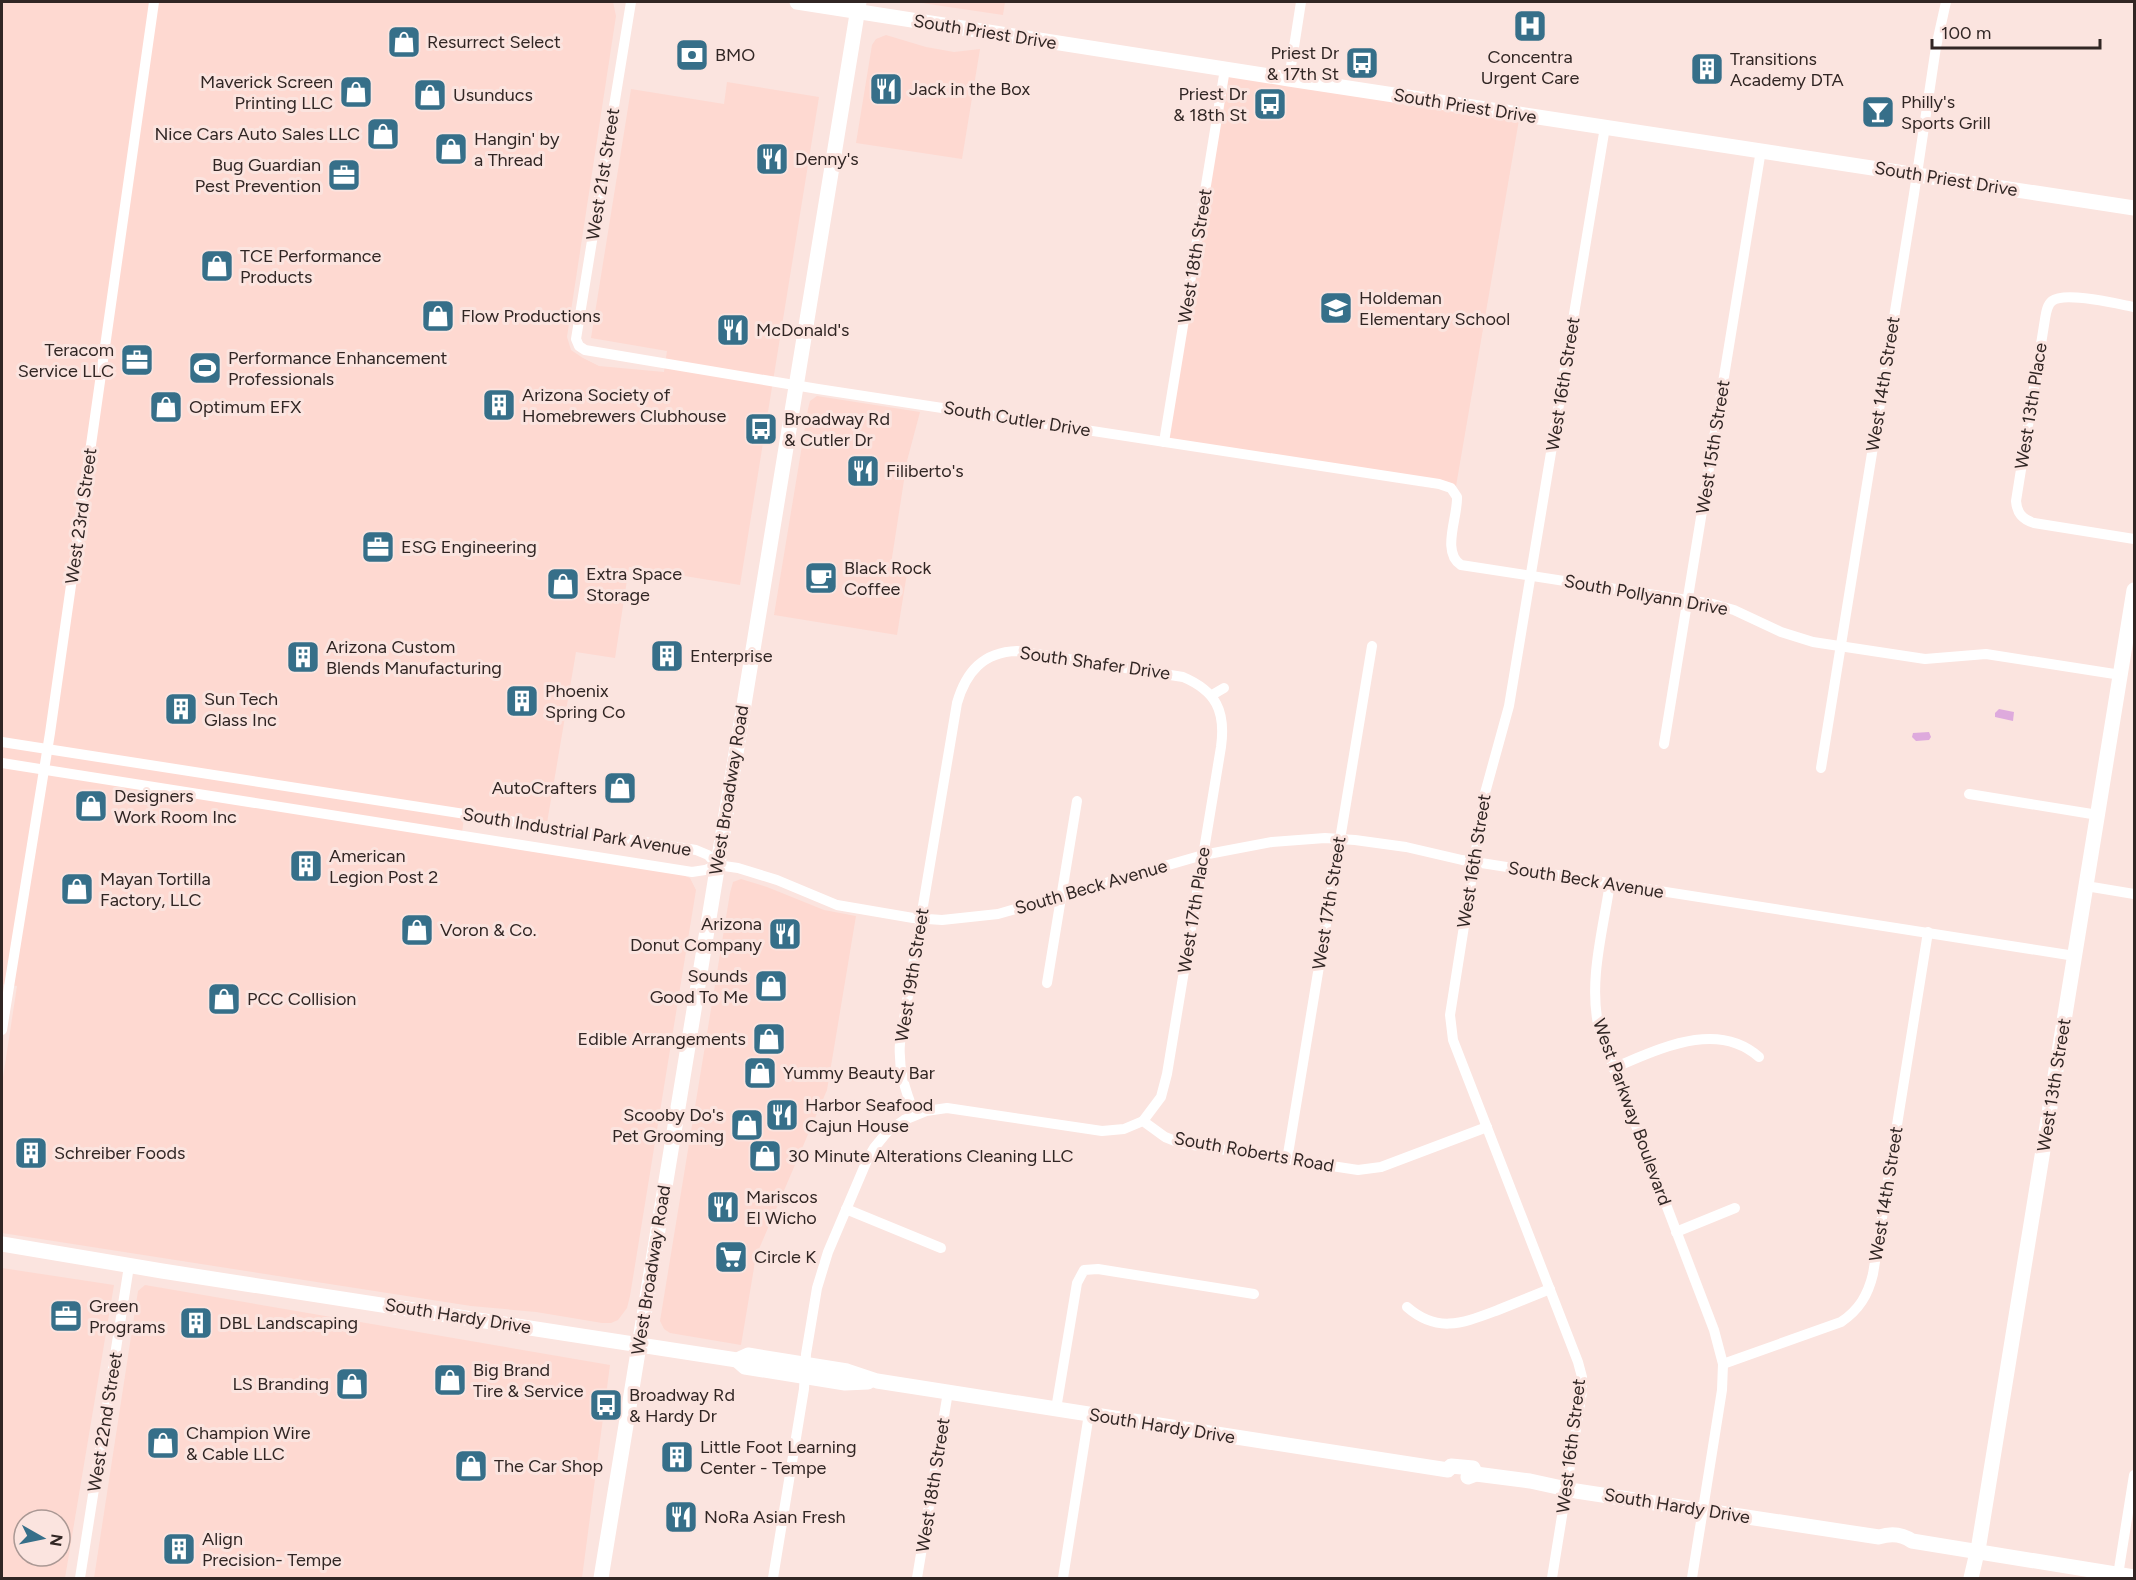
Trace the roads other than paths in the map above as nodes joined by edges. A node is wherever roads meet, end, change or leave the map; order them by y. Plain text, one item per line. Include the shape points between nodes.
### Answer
1 (154, 2) edge
2 (631, 2) edge
3 (797, 2) edge
4 (1301, 2) edge
5 (1946, 2) edge
6 (858, 6) edge
7 (1226, 69) junction
8 (1289, 80) junction
9 (1605, 127) junction
10 (1761, 150) junction
11 (1917, 174) junction
12 (2134, 208) edge
13 (2134, 307) edge
14 (579, 346) joint
15 (795, 385) junction
16 (1164, 442) junction
17 (2134, 539) edge
18 (1453, 558) joint
19 (1531, 575) junction
20 (2134, 590) edge
21 (1687, 600) junction
22 (1372, 646) dead end
23 (1840, 647) junction
24 (1008, 651) joint
25 (974, 652) dead end
26 (982, 662) junction
27 (2121, 675) junction
28 (1224, 688) dead end
29 (1212, 695) junction
30 (2, 742) edge
31 (1664, 744) dead end
32 (47, 750) junction
33 (2, 764) edge
34 (1821, 768) dead end
35 (44, 770) junction
36 (1969, 794) dead end
37 (1077, 801) dead end
38 (2098, 815) junction
39 (1340, 839) junction
40 (1203, 855) junction
41 (1473, 862) junction
42 (717, 865) junction
43 (1610, 883) junction
44 (2086, 886) junction
45 (2134, 894) edge
46 (1061, 897) junction
47 (921, 919) junction
48 (1928, 932) junction
49 (2075, 956) junction
50 (1047, 983) dead end
51 (2, 1030) edge
52 (1759, 1057) dead end
53 (1613, 1068) junction
54 (915, 1114) junction
55 (1143, 1121) junction
56 (1487, 1127) junction
57 (1287, 1160) junction
58 (1735, 1208) dead end
59 (846, 1209) junction
60 (1676, 1232) junction
61 (2, 1244) edge
62 (941, 1248) dead end
63 (129, 1266) junction
64 (1550, 1289) junction
65 (1254, 1294) dead end
66 (1407, 1307) dead end
67 (639, 1344) junction
68 (1723, 1364) junction
69 (805, 1371) junction
70 (948, 1392) junction
71 (1056, 1409) junction
72 (1089, 1414) junction
73 (2134, 1475) edge
74 (1566, 1488) junction
75 (1703, 1510) junction
76 (1978, 1552) junction
77 (2118, 1575) junction
78 (2134, 1577) edge
79 (80, 1578) edge
80 (601, 1578) edge
81 (773, 1578) edge
82 (917, 1578) edge
83 (1063, 1578) edge
84 (1552, 1578) edge
85 (1692, 1578) edge
86 (1971, 1578) edge

1 - 32 street, West 23rd Street
2 - 14 street, West 21st Street via 576,339
3 - 6 street, South Priest Drive
4 - 8 street
5 - 11 street, West 14th Street
6 - 7 street, South Priest Drive
6 - 15 street, West Broadway Road
7 - 8 street, South Priest Drive
7 - 16 street, West 18th Street
8 - 9 street, South Priest Drive
9 - 10 street, South Priest Drive
9 - 19 street, West 16th Street
10 - 11 street, South Priest Drive
10 - 21 street, West 15th Street
11 - 12 street, South Priest Drive
11 - 23 street, West 14th Street
13 - 17 street, West 13th Place via 2071,297 2053,300 2049,306 2016,494 2018,513 2034,523
14 - 15 street, South Cutler Drive
15 - 16 street, South Cutler Drive
15 - 42 street, West Broadway Road
16 - 18 street, South Cutler Drive via 1451,488 1458,503 1450,549
18 - 19 street, South Pollyann Drive via 1465,566
19 - 21 street, South Pollyann Drive
19 - 41 street, West 16th Street via 1507,715 1488,779
20 - 27 street, West 13th Street
21 - 23 street, South Pollyann Drive via 1734,610 1803,640
21 - 31 street, West 15th Street
22 - 39 street, West 17th Street
23 - 27 street, South Pollyann Drive via 1925,659 1986,654
23 - 34 street, West 14th Street
24 - 26 street, West 19th Street
24 - 29 street, South Shafer Drive via 1172,674 1193,681
25 - 26 street
26 - 47 street, West 19th Street via 966,679 957,703
27 - 38 street, West 13th Street
28 - 29 street
29 - 40 street, West 17th Place via 1220,713 1223,736
30 - 32 street, South Industrial Park Avenue
32 - 35 street, West 23rd Street
32 - 42 street, South Industrial Park Avenue via 696,850
33 - 35 street, South Industrial Park Avenue
35 - 42 street, South Industrial Park Avenue via 692,872
35 - 51 street, West 23rd Street
36 - 38 street
37 - 46 street
38 - 44 street, West 13th Street
39 - 40 street, South Beck Avenue via 1272,842
39 - 41 street, South Beck Avenue via 1406,847
39 - 57 street, West 17th Street
40 - 46 street, South Beck Avenue
40 - 55 street, West 17th Place via 1164,1086 1155,1107
41 - 43 street, South Beck Avenue
41 - 56 street, West 16th Street via 1449,1023
42 - 47 street, South Beck Avenue via 777,880 837,905
42 - 67 street, West Broadway Road
43 - 48 street, South Beck Avenue
43 - 53 street, West Parkway Boulevard via 1594,996 1599,1029
44 - 45 street
44 - 49 street, West 13th Street
46 - 47 street, South Beck Avenue via 989,916
46 - 50 street
47 - 54 street, West 19th Street via 899,1052 903,1082
48 - 49 street, South Beck Avenue
48 - 68 street, West 14th Street via 1867,1293 1857,1310 1841,1322
49 - 76 street, West 13th Street
52 - 53 street via 1732,1042 1698,1039
53 - 60 street, West Parkway Boulevard
54 - 55 street via 956,1109 1102,1131 1124,1129
54 - 59 street via 895,1125 874,1148
55 - 57 street, South Roberts Road via 1180,1143
56 - 57 street, South Roberts Road via 1373,1169
56 - 64 street, West 16th Street
58 - 60 street
59 - 62 street
59 - 69 street via 820,1276
60 - 68 street, West Parkway Boulevard
61 - 63 street, South Hardy Drive
63 - 67 street, South Hardy Drive
63 - 79 street, West 22nd Street
64 - 66 street via 1459,1324 1431,1322
64 - 74 street, West 16th Street via 1582,1377
65 - 71 street via 1084,1270 1077,1283
67 - 69 street, South Hardy Drive via 737,1360 745,1367
67 - 80 street, West Broadway Road
68 - 75 street, West Parkway Boulevard
69 - 70 street, South Hardy Drive via 845,1383 877,1381
69 - 81 street
70 - 71 street, South Hardy Drive
70 - 82 street, West 18th Street
71 - 72 street, South Hardy Drive
72 - 74 street, South Hardy Drive via 1448,1470 1451,1466 1473,1468 1476,1474
72 - 83 street
73 - 77 street
74 - 75 street, South Hardy Drive
74 - 84 street, West 16th Street
75 - 76 street, South Hardy Drive via 1879,1537 1905,1536 1912,1542
75 - 85 street, West Parkway Boulevard
76 - 77 street, South Hardy Drive
76 - 86 street, West 13th Street
77 - 78 street, South Hardy Drive

